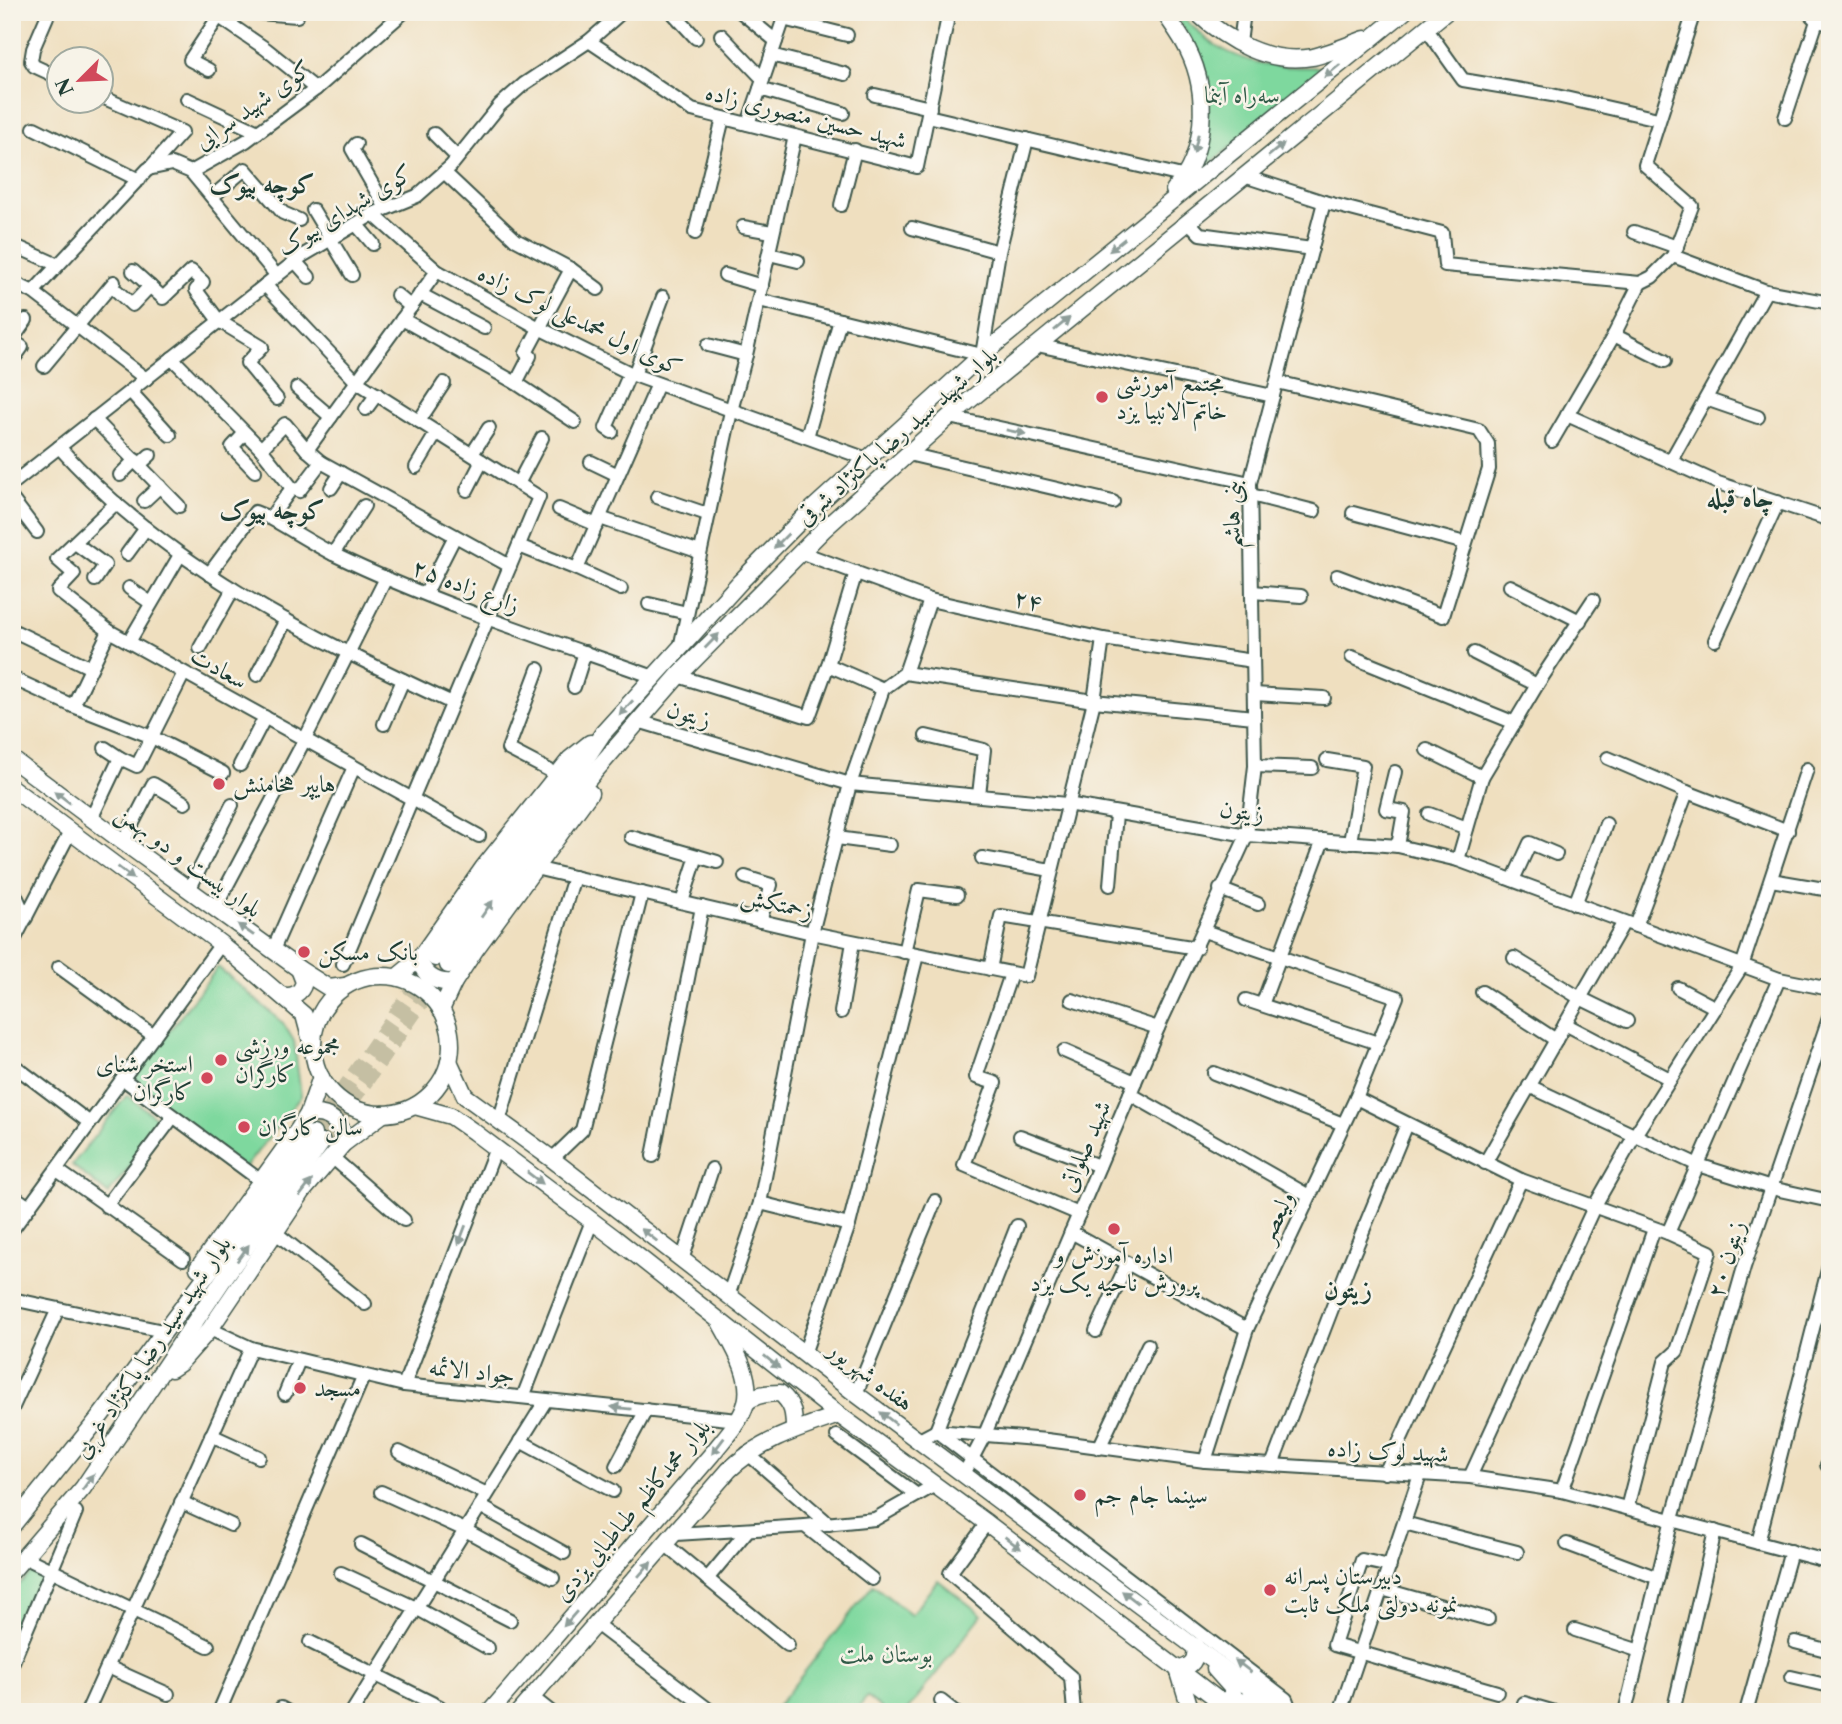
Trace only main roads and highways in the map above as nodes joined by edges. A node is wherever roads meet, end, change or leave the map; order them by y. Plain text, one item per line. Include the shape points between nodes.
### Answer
1 (1164, 12) edge
2 (1196, 12) edge
3 (1404, 12) edge
4 (1446, 12) edge
5 (1377, 35) junction
6 (1138, 228) junction
7 (605, 731) junction
8 (619, 745) junction
9 (12, 759) edge
10 (13, 791) edge
11 (434, 961) junction
12 (299, 969) junction
13 (397, 977) junction
14 (454, 982) junction
15 (345, 986) junction
16 (281, 995) junction
17 (441, 1010) junction
18 (313, 1047) junction
19 (449, 1061) junction
20 (321, 1077) junction
21 (465, 1096) junction
22 (415, 1106) junction
23 (309, 1114) junction
24 (383, 1114) junction
25 (452, 1116) junction
26 (337, 1150) junction
27 (718, 1319) junction
28 (163, 1331) junction
29 (160, 1376) junction
30 (746, 1403) junction
31 (839, 1415) junction
32 (794, 1430) junction
33 (12, 1526) edge
34 (12, 1571) edge
35 (1195, 1646) junction
36 (1178, 1669) junction
37 (1213, 1706) edge
38 (1236, 1708) edge
39 (490, 1712) edge
40 (519, 1712) edge
41 (1188, 1712) edge
42 (1268, 1712) edge
43 (1282, 1712) edge

1 -> 6 main road via 1188,50 1201,89 1200,126 1186,177
2 - 5 main road via 1213,28 1275,58 1313,57
3 - 5 main road, بلوار شهید سید رضا پاکنژاد شرقی
8 -> 4 main road, بلوار شهید سید رضا پاکنژاد شرقی via 678,676 800,552 949,417
5 -> 6 main road, بلوار شهید سید رضا پاکنژاد شرقی
6 -> 7 main road, بلوار شهید سید رضا پاکنژاد شرقی via 982,355 811,510 740,581
7 - 11 main road, بلوار شهید سید رضا پاکنژاد شرقی via 509,853
7 - 11 main road via 570,759 483,868
11 -> 8 main road, بلوار شهید سید رضا پاکنژاد شرقی
8 - 14 main road
12 -> 9 main road, بلوار بیست و دو بهمن
10 -> 16 main road, بلوار بیست و دو بهمن via 221,944
11 - 13 main road
11 - 14 main road via 421,966 431,978
12 - 15 main road, بلوار بیست و دو بهمن via 328,988
12 - 16 main road via 304,982 300,992
13 - 15 main road via 370,977
13 - 17 main road via 430,995
14 - 17 main road
15 - 18 main road via 327,1002 316,1023
16 - 18 main road, بلوار بیست و دو بهمن via 304,1015
17 - 19 main road via 450,1035
18 - 20 main road
19 - 21 main road, هفده شهریور
19 - 22 main road via 430,1095
20 - 23 main road
20 - 24 main road via 347,1104
21 - 25 main road via 458,1095 448,1104
35 -> 21 main road, هفده شهریور via 1173,1621 856,1394
22 - 24 main road
22 - 25 main road, هفده شهریور
23 - 26 main road via 320,1113 342,1130
23 - 28 main road via 176,1298
24 - 26 main road
25 -> 27 main road, هفده شهریور
29 -> 26 main road via 180,1363 210,1328 303,1191
27 - 30 main road via 740,1364
27 -> 31 main road, هفده شهریور
29 -> 28 main road, بلوار شهید سید رضا پاکنژاد غربی via 317,1138
28 - 33 main road
34 -> 29 main road, بلوار شهید سید رضا پاکنژاد غربی via 83,1488
30 - 32 main road via 767,1393 780,1393 791,1402
30 -> 39 main road, بلوار محمدکاظم طباطبایی یزدی via 712,1454
31 - 32 main road, بلوار محمدکاظم طباطبایی یزدی
31 -> 36 main road, هفده شهریور
40 -> 32 main road, بلوار محمدکاظم طباطبایی یزدی via 729,1470 747,1453
35 - 36 main road via 1194,1660
35 - 38 main road via 1226,1681
35 - 43 main road, هفده شهریور
36 - 37 main road, هفده شهریور
36 - 41 main road
37 - 38 main road, هفده شهریور
38 - 42 main road, هفده شهریور via 1260,1705

